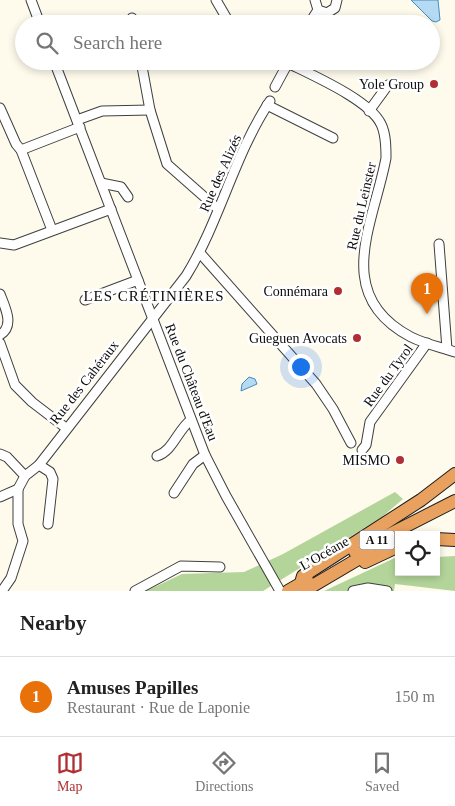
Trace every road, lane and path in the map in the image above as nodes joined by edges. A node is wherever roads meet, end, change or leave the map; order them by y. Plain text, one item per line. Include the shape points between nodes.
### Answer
1 (31, 0) edge
2 (216, 0) edge
3 (315, 0) edge
4 (337, 0) edge
5 (318, 10) junction
6 (37, 15) edge
7 (225, 15) edge
8 (314, 15) edge
9 (57, 70) edge
10 (143, 70) edge
11 (282, 70) edge
12 (302, 70) edge
13 (388, 85) dead end
14 (275, 87) dead end
15 (0, 108) edge
16 (150, 110) junction
17 (369, 111) junction
18 (78, 124) junction
19 (333, 138) dead end
20 (21, 150) junction
21 (101, 183) junction
22 (128, 198) dead end
23 (110, 209) junction
24 (218, 209) junction
25 (52, 230) junction
26 (0, 243) edge
27 (439, 244) dead end
28 (200, 253) junction
29 (138, 280) junction
30 (0, 294) edge
31 (85, 300) dead end
32 (152, 318) junction
33 (0, 335) edge
34 (0, 343) edge
35 (427, 344) junction
36 (451, 350) edge
37 (192, 420) junction
38 (66, 428) junction
39 (351, 443) dead end
40 (362, 450) dead end
41 (0, 454) edge
42 (205, 455) junction
43 (157, 456) dead end
44 (39, 465) junction
45 (455, 474) edge
46 (25, 476) junction
47 (18, 489) junction
48 (174, 493) dead end
49 (0, 497) edge
50 (455, 501) edge
51 (455, 510) edge
52 (48, 524) dead end
53 (411, 531) edge
54 (395, 539) edge
55 (440, 539) edge
56 (455, 540) edge
57 (395, 548) edge
58 (220, 567) dead end
59 (339, 570) junction
60 (302, 587) edge
61 (356, 590) edge
62 (2, 591) edge
63 (135, 591) edge
64 (280, 591) edge
65 (288, 591) edge
66 (387, 591) edge

1 - 6 street
2 - 7 street
3 - 5 street
4 - 5 street via 330,12
5 - 8 street
9 - 18 street, Rue du Château d'Eau
10 - 16 street
11 - 14 street
12 - 17 street, Rue du Leinster via 332,85
13 - 17 street
15 - 20 street
16 - 18 street via 102,111
16 - 24 street via 167,164
17 - 35 street, Rue du Leinster via 383,129 386,158 363,255 364,280 373,302 388,320 412,338
18 - 20 street
18 - 21 street, Rue du Château d'Eau
19 - 24 street, Rue des Alizés via 269,103 238,161
20 - 25 street
21 - 22 street via 121,187
21 - 23 street, Rue du Château d'Eau
23 - 25 street
23 - 29 street, Rue du Château d'Eau
24 - 28 street, Rue des Alizés
25 - 26 street via 14,245
27 - 36 street
28 - 32 street, Rue des Alizés
28 - 39 street via 316,384
29 - 31 street
29 - 32 street, Rue du Château d'Eau
30 - 33 street via 8,325
32 - 37 street, Rue du Château d'Eau
32 - 38 street, Rue des Cahéraux
34 - 38 street via 15,385
35 - 36 street, Rue du Leinster
35 - 40 street, Rue du Tyrol via 370,422
37 - 42 street, Rue du Château d'Eau
37 - 43 street via 164,454
38 - 44 street, Rue des Cahéraux
41 - 46 street
42 - 48 street via 193,464
42 - 64 street, Rue du Château d'Eau
44 - 46 street, Rue des Cahéraux
44 - 52 street via 50,472 53,479
45 - 60 highway via 421,500 303,576
46 - 47 street, Rue des Cahéraux
47 - 49 street
47 - 62 street via 18,524 23,541 11,578
50 - 60 highway, L’Océane / A 11 via 382,536
51 - 53 highway, A 11
54 - 59 highway, L’Océane / A 11
55 - 56 highway
57 - 59 highway via 351,569
58 - 63 street via 181,566
59 - 60 highway, L’Océane / A 11
60 - 65 highway, L’Océane / A 11
61 - 66 street

